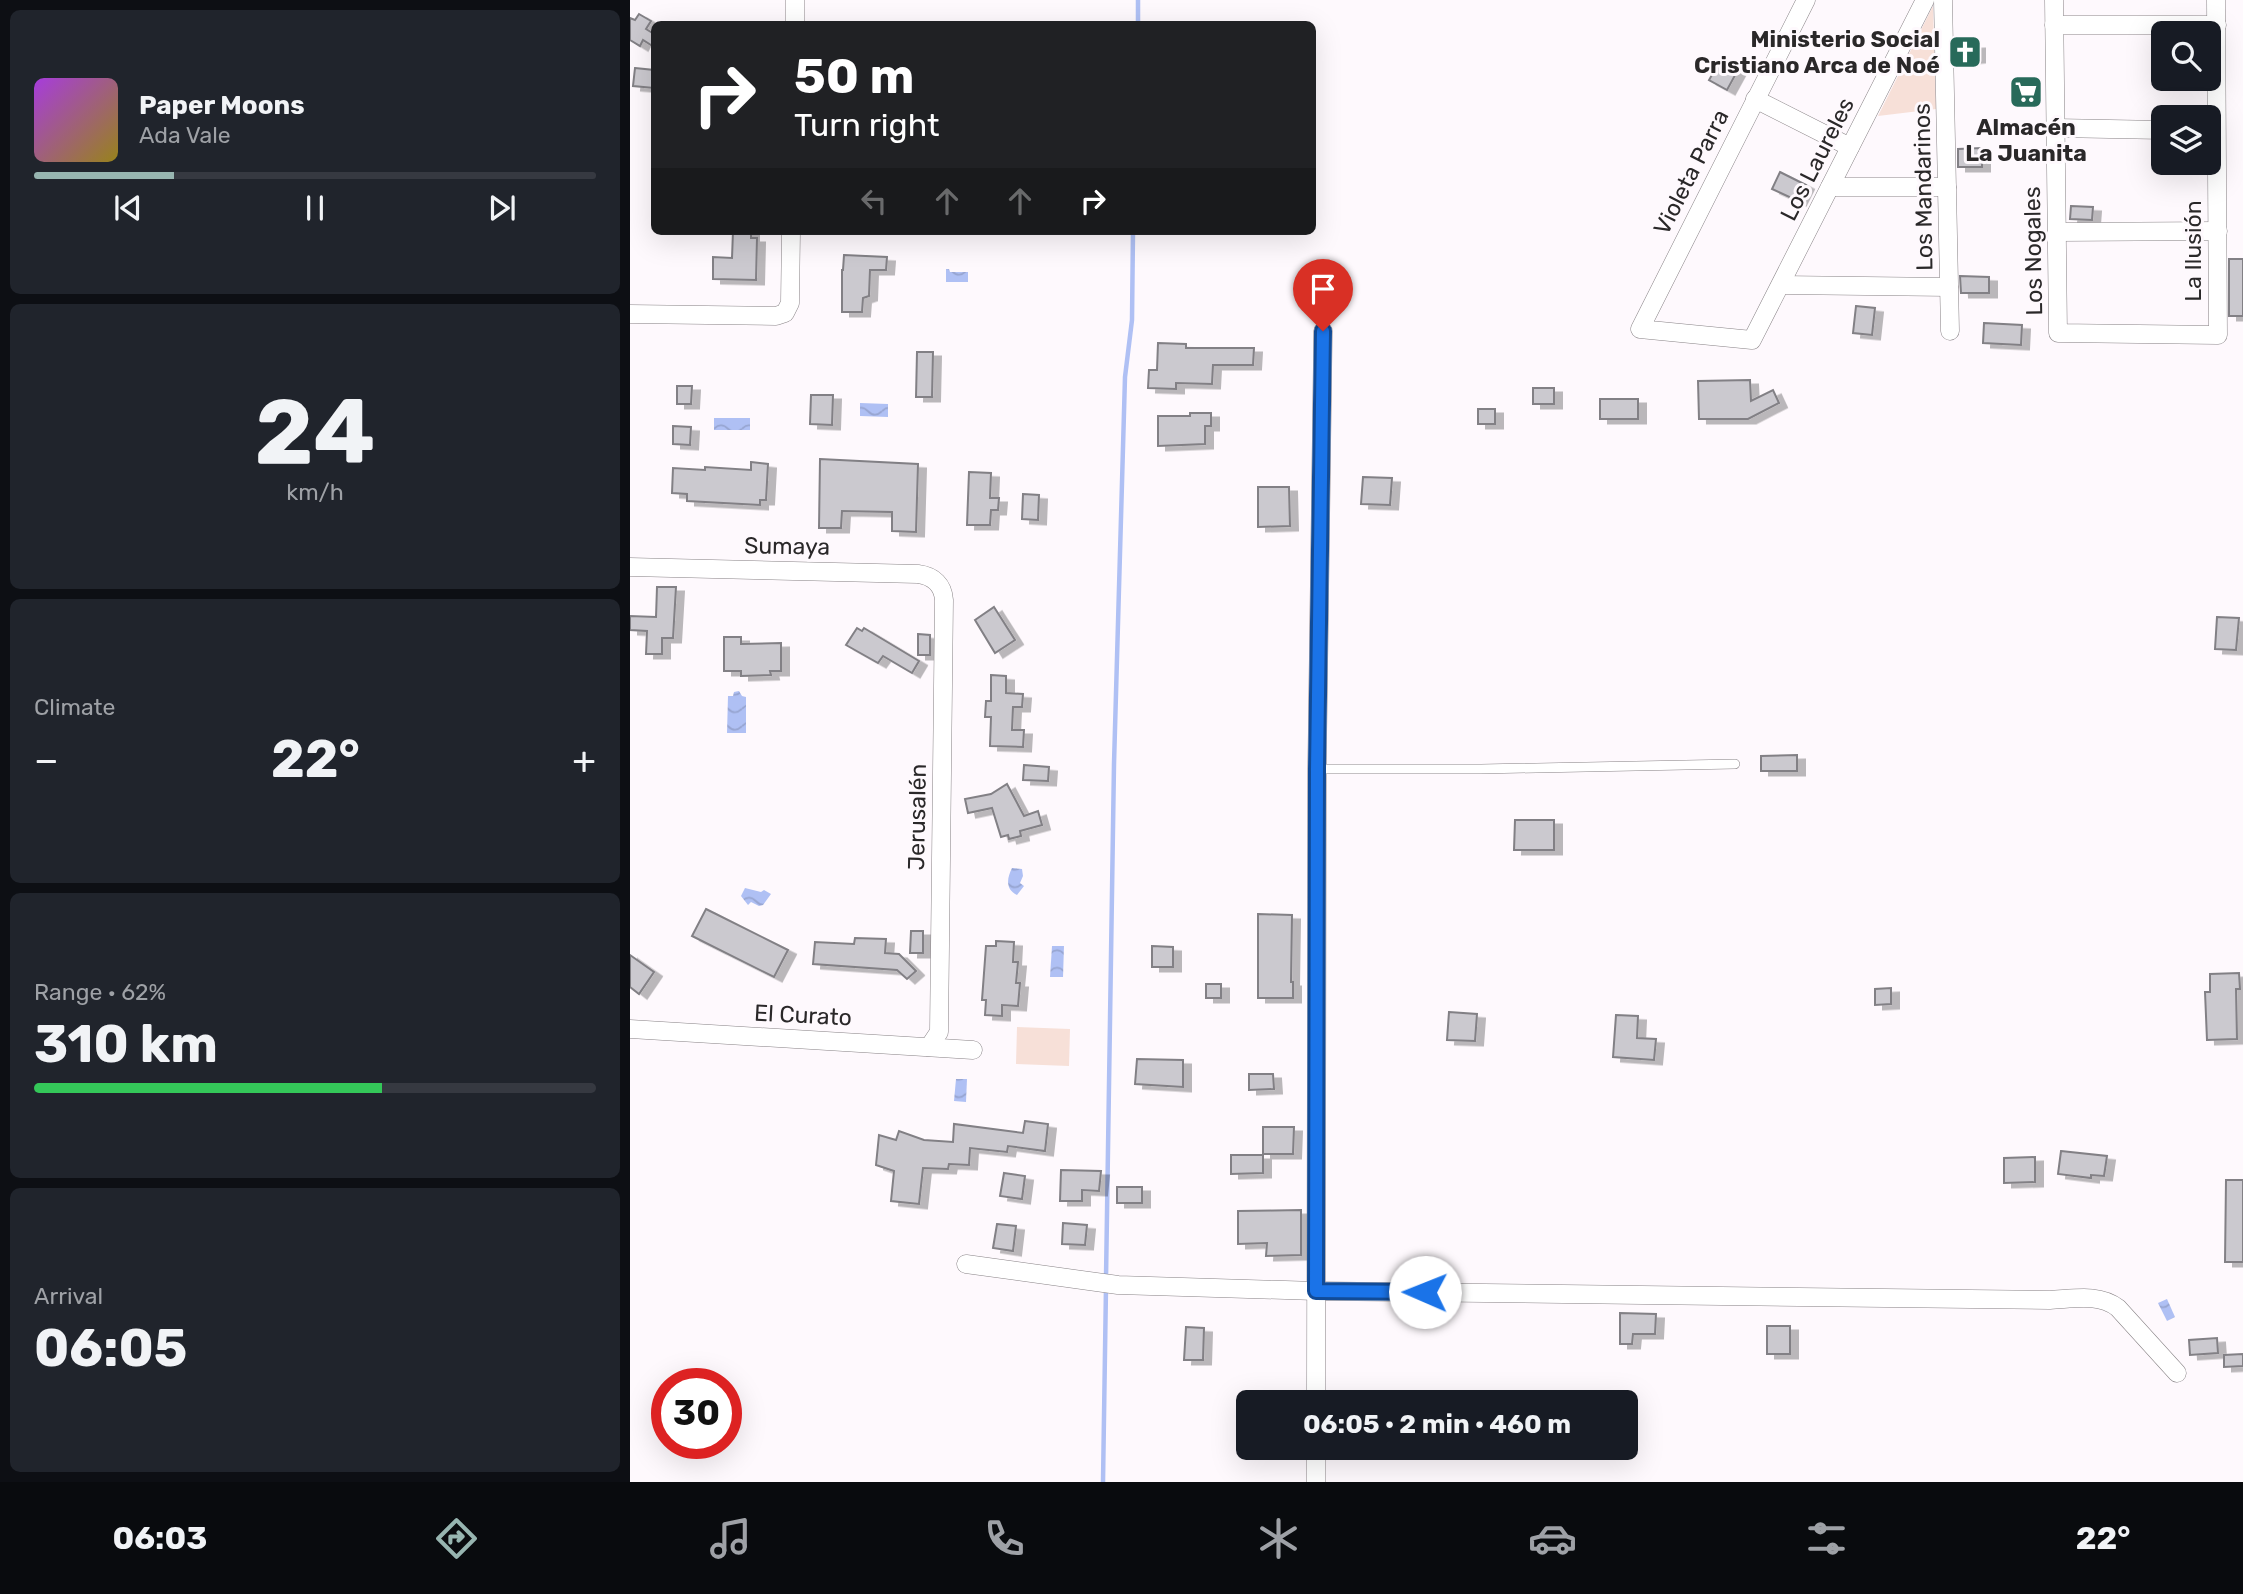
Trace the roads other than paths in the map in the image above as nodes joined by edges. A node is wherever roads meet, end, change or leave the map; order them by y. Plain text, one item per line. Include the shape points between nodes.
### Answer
1 (795, 0) edge
2 (1806, 0) edge
3 (1925, 0) edge
4 (1943, 0) edge
5 (2054, 0) edge
6 (2216, 0) edge
7 (794, 21) edge
8 (2217, 21) edge
9 (2054, 25) junction
10 (2151, 25) edge
11 (1755, 99) junction
12 (2056, 128) junction
13 (2151, 130) edge
14 (1850, 147) junction
15 (2215, 175) edge
16 (1830, 187) junction
17 (1947, 187) junction
18 (2057, 232) junction
19 (2218, 232) junction
20 (791, 235) edge
21 (1781, 285) junction
22 (1950, 287) junction
23 (630, 314) edge
24 (1323, 331) dead end
25 (1950, 331) dead end
26 (2058, 333) joint
27 (1752, 340) joint
28 (630, 567) edge
29 (939, 585) joint
30 (1735, 764) dead end
31 (1317, 769) junction
32 (630, 1029) edge
33 (929, 1047) junction
34 (973, 1050) dead end
35 (966, 1264) dead end
36 (1316, 1291) junction
37 (2177, 1373) dead end
38 (1316, 1390) edge
39 (1316, 1460) edge
40 (1316, 1482) edge

1 - 7 street
2 - 11 street, Violeta Parra
3 - 14 street, Los Laureles
4 - 17 street, Los Mandarinos
5 - 9 street, Los Nogales
6 - 8 street, La Ilusión
9 - 10 street
9 - 12 street, Los Nogales
11 - 14 street
11 - 27 street, Violeta Parra via 1640,329
12 - 13 street
12 - 18 street, Los Nogales
14 - 16 street, Los Laureles
15 - 19 street, La Ilusión
16 - 17 street
16 - 21 street, Los Laureles
17 - 22 street, Los Mandarinos
18 - 19 street
18 - 26 street, Los Nogales
19 - 26 street, La Ilusión via 2218,335
20 - 23 street via 790,303 785,313
21 - 22 street
21 - 27 street, Los Laureles
22 - 25 street, Los Mandarinos
24 - 31 street
28 - 29 street, Sumaya via 918,574
29 - 33 street, Jerusalén via 944,600 939,1032
30 - 31 lane
31 - 36 street
32 - 33 street, El Curato
33 - 34 street, El Curato
35 - 36 street via 1118,1285
36 - 37 street via 2098,1298 2118,1308
36 - 38 street
39 - 40 street

